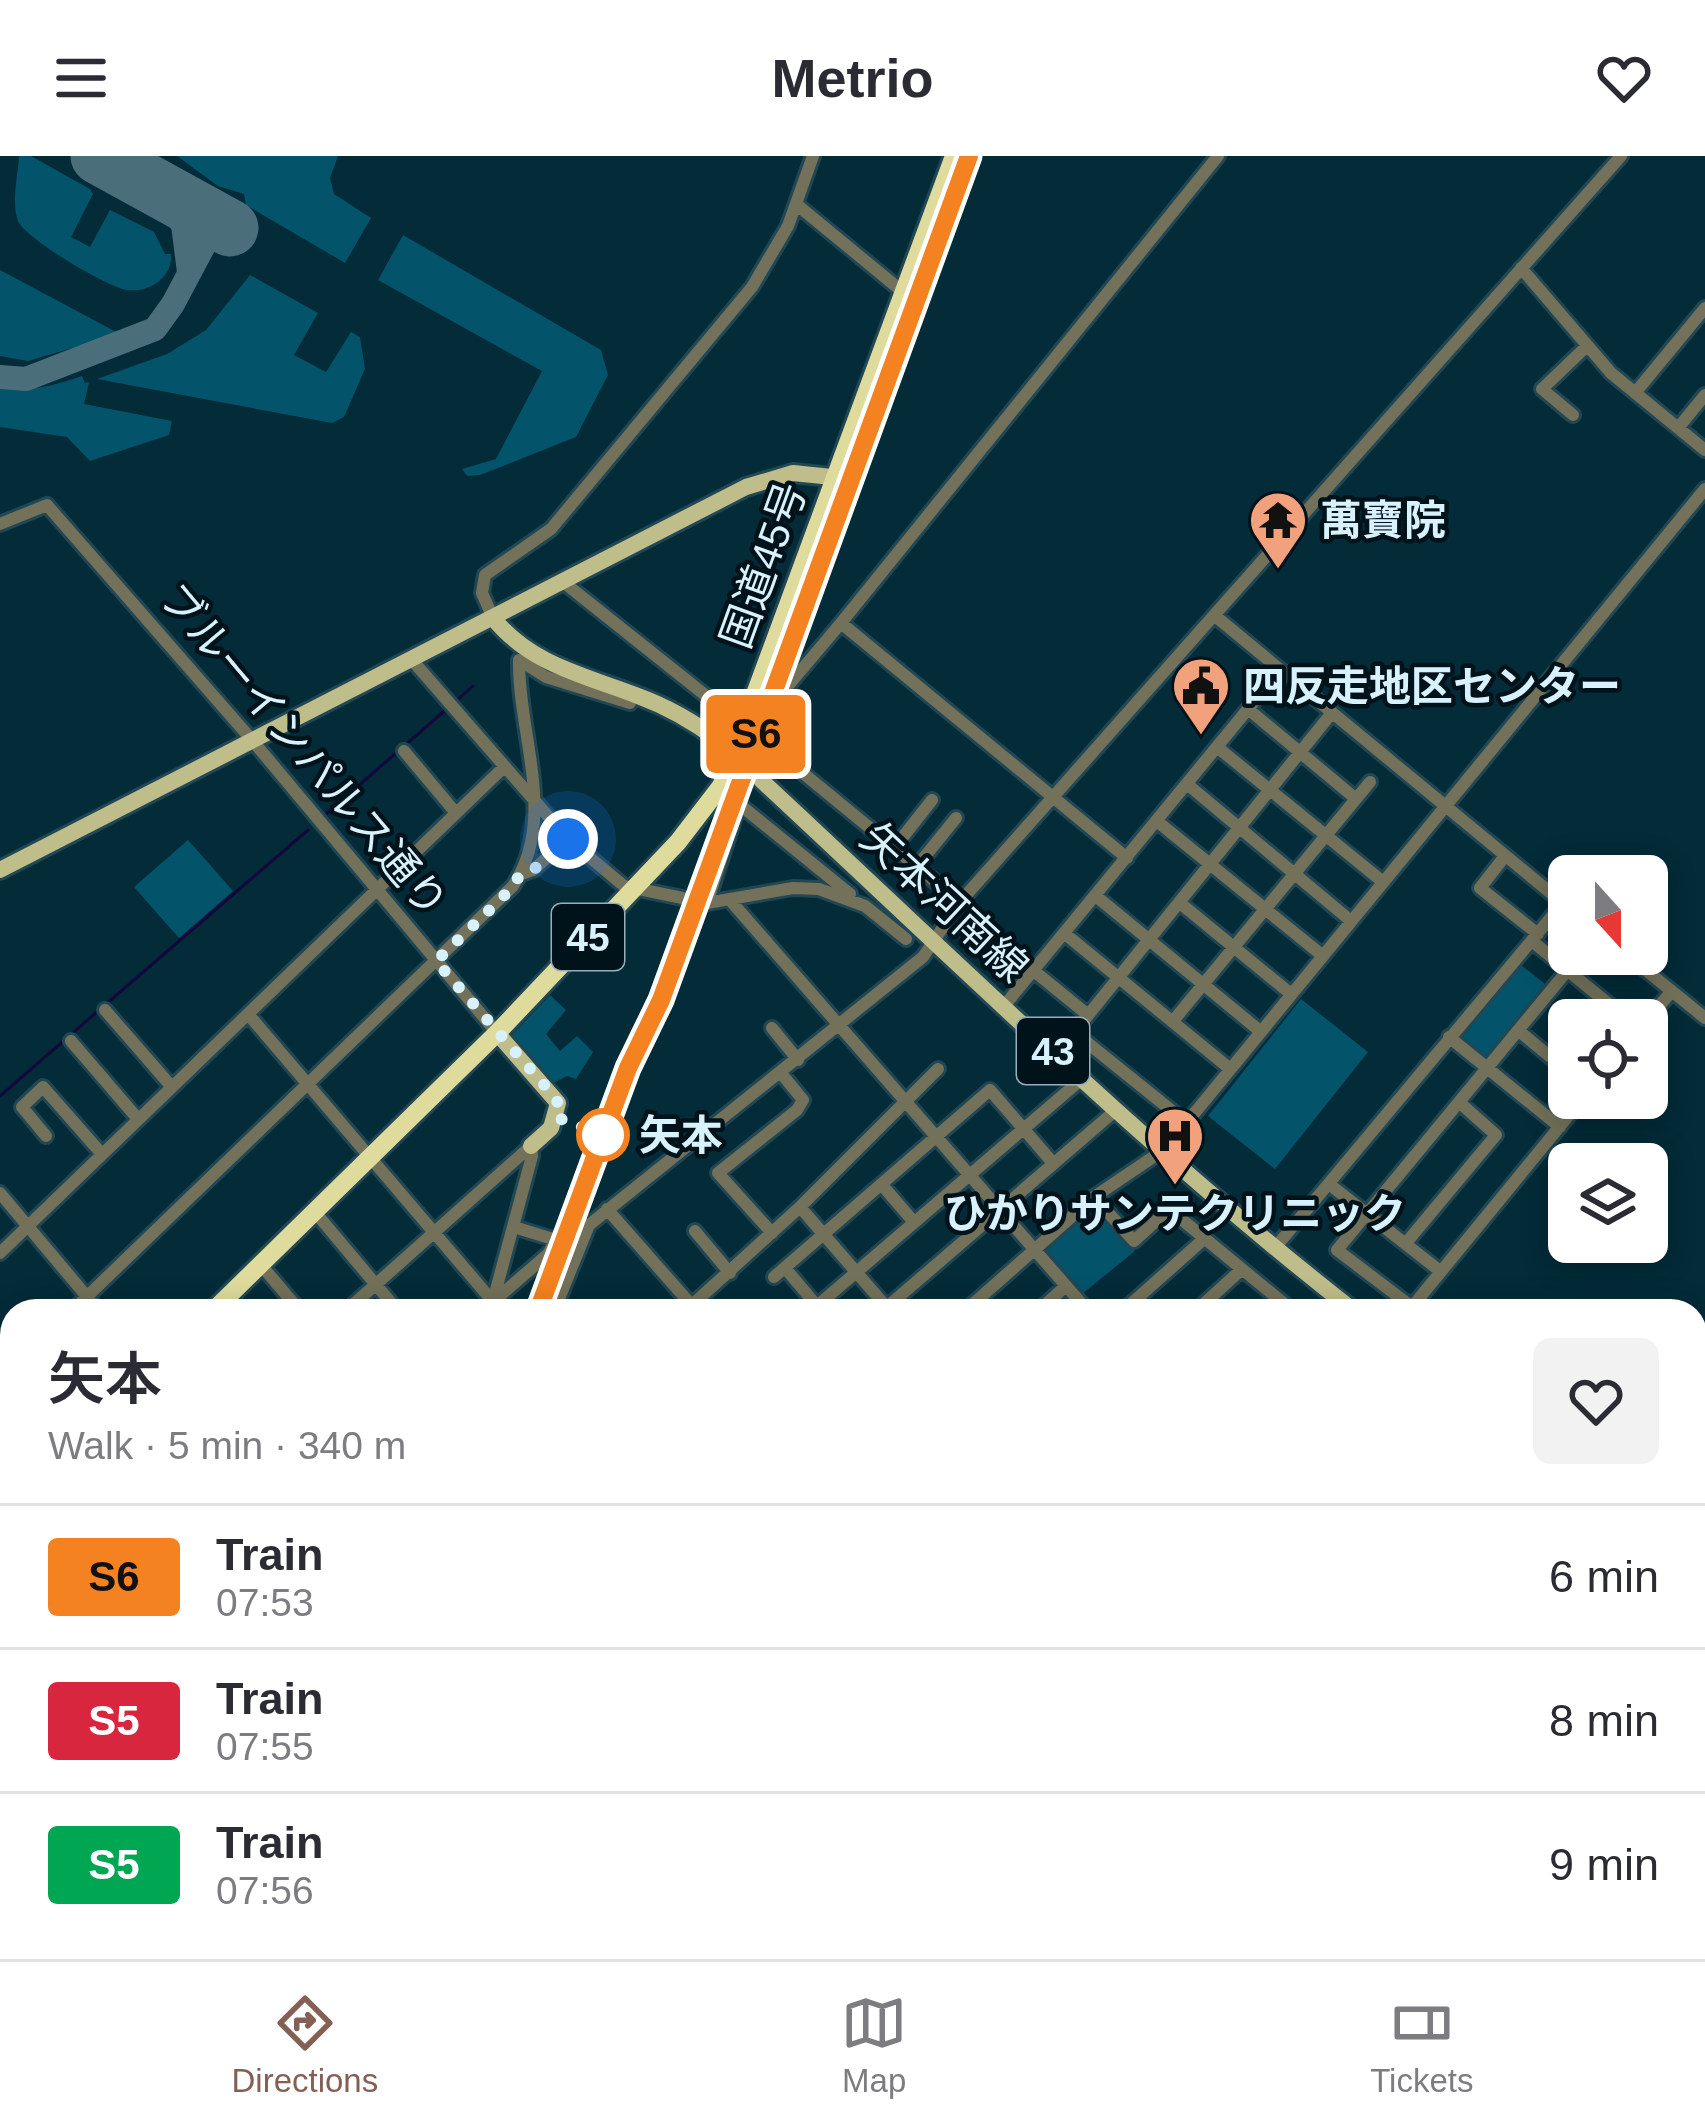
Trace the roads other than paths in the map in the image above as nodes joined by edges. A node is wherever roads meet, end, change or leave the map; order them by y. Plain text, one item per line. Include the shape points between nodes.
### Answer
1 (813, 156) edge
2 (954, 156) edge
3 (1218, 156) edge
4 (1621, 156) edge
5 (796, 204) junction
6 (1521, 268) junction
7 (903, 292) junction
8 (1705, 308) edge
9 (1588, 346) junction
10 (1635, 393) junction
11 (1705, 395) edge
12 (1573, 415) dead end
13 (1678, 428) junction
14 (1705, 450) edge
15 (832, 477) junction
16 (1705, 489) edge
17 (0, 524) edge
18 (562, 581) junction
19 (1214, 615) junction
20 (494, 618) junction
21 (842, 623) junction
22 (412, 660) junction
23 (1280, 670) junction
24 (630, 703) dead end
25 (752, 704) junction
26 (1248, 710) junction
27 (1331, 715) junction
28 (744, 726) junction
29 (252, 740) junction
30 (719, 741) tunnel mouth
31 (1217, 747) junction
32 (404, 751) dead end
33 (1301, 753) junction
34 (781, 755) dead end
35 (503, 768) junction
36 (761, 780) tunnel mouth
37 (1370, 782) dead end
38 (1187, 784) junction
39 (1270, 792) junction
40 (1054, 796) junction
41 (534, 797) junction
42 (1355, 798) junction
43 (932, 800) dead end
44 (1446, 807) junction
45 (457, 813) junction
46 (956, 818) dead end
47 (1158, 822) junction
48 (1240, 829) junction
49 (1324, 835) junction
50 (568, 839) junction
51 (895, 847) junction
52 (1505, 856) junction
53 (1126, 858) junction
54 (918, 865) junction
55 (1210, 865) junction
56 (0, 870) edge
57 (521, 874) junction
58 (1294, 874) junction
59 (1383, 882) junction
60 (636, 886) junction
61 (378, 890) junction
62 (1548, 891) edge
63 (1097, 897) junction
64 (730, 900) junction
65 (960, 902) junction
66 (706, 903) junction
67 (1180, 903) junction
68 (865, 906) junction
69 (1264, 911) junction
70 (1352, 921) junction
71 (1548, 924) edge
72 (1064, 933) junction
73 (1535, 937) junction
74 (906, 939) dead end
75 (934, 941) junction
76 (1150, 941) junction
77 (1234, 948) junction
78 (1548, 950) edge
79 (1323, 956) junction
80 (436, 961) junction
81 (1034, 971) junction
82 (1563, 975) edge
83 (1573, 975) edge
84 (1652, 975) edge
85 (1118, 978) junction
86 (1204, 986) junction
87 (1672, 991) junction
88 (1291, 994) junction
89 (1602, 999) edge
90 (1665, 999) edge
91 (1004, 1006) junction
92 (105, 1010) dead end
93 (248, 1014) junction
94 (1088, 1016) junction
95 (1705, 1018) edge
96 (1173, 1021) junction
97 (837, 1026) junction
98 (772, 1028) dead end
99 (1260, 1031) junction
100 (1519, 1031) junction
101 (1074, 1032) junction
102 (497, 1034) junction
103 (1449, 1037) junction
104 (71, 1041) dead end
105 (1056, 1054) junction
106 (1548, 1055) edge
107 (798, 1060) junction
108 (1229, 1068) junction
109 (1488, 1068) junction
110 (938, 1069) dead end
111 (781, 1073) junction
112 (1083, 1078) junction
113 (308, 1083) junction
114 (171, 1086) junction
115 (904, 1102) junction
116 (1459, 1102) junction
117 (1116, 1110) junction
118 (138, 1119) junction
119 (1566, 1119) edge
120 (1187, 1123) junction
121 (1560, 1127) junction
122 (1024, 1130) junction
123 (46, 1136) dead end
124 (936, 1139) junction
125 (531, 1146) junction
126 (1162, 1151) junction
127 (101, 1153) junction
128 (370, 1159) junction
129 (1053, 1163) junction
130 (967, 1174) junction
131 (1329, 1184) junction
132 (882, 1185) junction
133 (0, 1193) edge
134 (1094, 1197) junction
135 (800, 1207) junction
136 (607, 1209) junction
137 (999, 1212) junction
138 (315, 1213) junction
139 (1367, 1213) junction
140 (914, 1221) junction
141 (29, 1226) junction
142 (514, 1227) junction
143 (433, 1231) junction
144 (695, 1231) dead end
145 (772, 1233) junction
146 (824, 1234) junction
147 (1205, 1238) junction
148 (1406, 1244) junction
149 (1274, 1249) junction
150 (1035, 1251) junction
151 (0, 1253) edge
152 (261, 1265) junction
153 (1241, 1270) junction
154 (1440, 1271) junction
155 (854, 1272) junction
156 (730, 1273) junction
157 (375, 1285) junction
158 (1066, 1286) junction
159 (87, 1296) junction
160 (1277, 1298) edge
161 (84, 1299) edge
162 (89, 1299) edge
163 (232, 1299) edge
164 (290, 1299) edge
165 (359, 1299) edge
166 (387, 1299) edge
167 (491, 1299) edge
168 (499, 1299) edge
169 (504, 1299) edge
170 (558, 1299) edge
171 (686, 1299) edge
172 (703, 1299) edge
173 (806, 1299) edge
174 (824, 1299) edge
175 (879, 1299) edge
176 (899, 1299) edge
177 (979, 1299) edge
178 (1051, 1299) edge
179 (1077, 1299) edge
180 (1136, 1299) edge
181 (1209, 1299) edge
182 (1339, 1299) edge
183 (1401, 1299) edge
184 (1418, 1299) edge

1 - 5 street
2 - 7 highway, 国道45号 / 45
3 - 21 street
4 - 6 street
5 - 7 street
5 - 20 street via 752,287 562,516 485,575 482,592
6 - 9 street
6 - 19 street
7 - 15 highway, 国道45号 / 45
8 - 10 street
9 - 10 street
9 - 12 street via 1542,389
10 - 13 street
11 - 13 street
13 - 14 street
15 - 18 main road via 793,473 761,482
15 - 25 highway, 国道45号 / 45
16 - 44 street
17 - 29 street, ブルーインパルス通り via 47,505
18 - 20 main road
18 - 28 street
19 - 23 street
19 - 40 street
20 - 22 main road
20 - 30 main road via 546,662 661,705
21 - 25 street via 776,700
21 - 40 street
22 - 29 main road
22 - 35 street
23 - 26 street
23 - 27 street
24 - 41 street via 546,677 519,660
25 - 28 highway, 国道45号 / 45
26 - 31 street
26 - 33 street
27 - 33 street
27 - 44 street
28 - 60 highway, 国道45号 / 45 via 721,786
29 - 56 main road
29 - 61 street, ブルーインパルス通り
31 - 38 street
31 - 39 street
32 - 45 street
33 - 39 street
33 - 42 street
34 - 51 street
35 - 41 street
35 - 45 street
36 - 75 main road, 矢本河南線 / 43
37 - 42 street
38 - 47 street
38 - 48 street
39 - 48 street
39 - 49 street
40 - 53 street
40 - 65 street
41 - 50 street
41 - 57 street via 535,831
42 - 49 street
43 - 51 street
44 - 52 street
44 - 59 street
45 - 61 street
46 - 54 street
47 - 53 street
47 - 55 street
48 - 55 street
48 - 58 street
49 - 58 street
49 - 59 street
50 - 57 street
50 - 60 street via 624,886
51 - 54 street
52 - 62 street
52 - 73 street via 1480,887
53 - 63 street
54 - 65 street
55 - 67 street
55 - 69 street
57 - 80 street
58 - 69 street
58 - 70 street
59 - 70 street
60 - 66 street
60 - 102 highway, 国道45号 / 45
61 - 80 street, ブルーインパルス通り
61 - 93 street
63 - 72 street
63 - 76 street
64 - 66 street
64 - 68 street via 794,888
64 - 97 street
65 - 75 street
66 - 68 street via 739,804
67 - 76 street
67 - 77 street
68 - 74 street
69 - 77 street
69 - 79 street
70 - 79 street
71 - 73 street
72 - 81 street
72 - 85 street
73 - 78 street
73 - 103 street
75 - 91 main road, 矢本河南線 / 43
75 - 97 street
76 - 85 street
76 - 86 street
77 - 86 street
77 - 88 street
79 - 88 street
80 - 102 street, ブルーインパルス通り
80 - 113 street
81 - 91 street
81 - 94 street
82 - 100 street
83 - 89 street
84 - 87 street
85 - 94 street
85 - 96 street
86 - 96 street
86 - 99 street
87 - 90 street
87 - 95 street
88 - 99 street
91 - 105 main road, 矢本河南線 / 43
92 - 114 street
93 - 113 street
93 - 114 street
94 - 101 street
96 - 108 street
97 - 107 street
97 - 115 street
98 - 107 street
99 - 108 street
100 - 106 street
100 - 109 street
101 - 105 street
101 - 120 street
102 - 125 main road, ブルーインパルス通り via 558,1103 554,1122
102 - 128 highway, 国道45号 / 45
103 - 109 street
103 - 131 street
104 - 118 street
105 - 112 main road, 矢本河南線 / 43
107 - 111 street
108 - 120 street
109 - 116 street
109 - 121 street
110 - 115 street
111 - 136 street
111 - 145 street via 803,1100 797,1110 718,1173
112 - 117 main road, 矢本河南線 / 43
112 - 122 street
113 - 128 street
113 - 159 street
114 - 118 street
115 - 124 street
115 - 135 street
116 - 139 street
116 - 148 street via 1496,1135
117 - 126 main road, 矢本河南線 / 43
117 - 129 street
118 - 127 street
119 - 121 street
120 - 126 street
121 - 154 street
122 - 124 street via 990,1090
122 - 129 street
122 - 130 street
123 - 127 street via 22,1107 43,1087
124 - 130 street
124 - 132 street
125 - 142 street
125 - 143 street
126 - 134 street
126 - 149 main road, 矢本河南線 / 43
127 - 141 street
128 - 138 highway, 国道45号 / 45
128 - 143 street
129 - 137 street
130 - 137 street
130 - 140 street
131 - 139 street
131 - 149 street
132 - 140 street
132 - 146 street
133 - 141 street
134 - 147 street via 1134,1241 1169,1209
134 - 150 street
135 - 145 street
135 - 146 street
136 - 170 street via 580,1241
136 - 171 street
137 - 150 street
137 - 176 street
138 - 152 highway, 国道45号 / 45
138 - 157 street
139 - 148 street
139 - 183 street via 1337,1250
140 - 155 street
141 - 151 street
141 - 159 street
142 - 168 street
142 - 169 street via 556,1240
143 - 157 street
143 - 167 street
144 - 156 street
145 - 156 street
146 - 155 street
146 - 173 street via 780,1272
147 - 153 street
147 - 180 street
148 - 154 street
149 - 182 main road, 矢本河南線 / 43
150 - 158 street
150 - 177 street
152 - 163 highway, 国道45号 / 45
152 - 164 street
153 - 160 street
153 - 181 street
154 - 184 street
155 - 174 street
155 - 175 street
156 - 172 street
157 - 165 street
157 - 166 street
158 - 178 street
158 - 179 street
159 - 161 street
159 - 162 street

